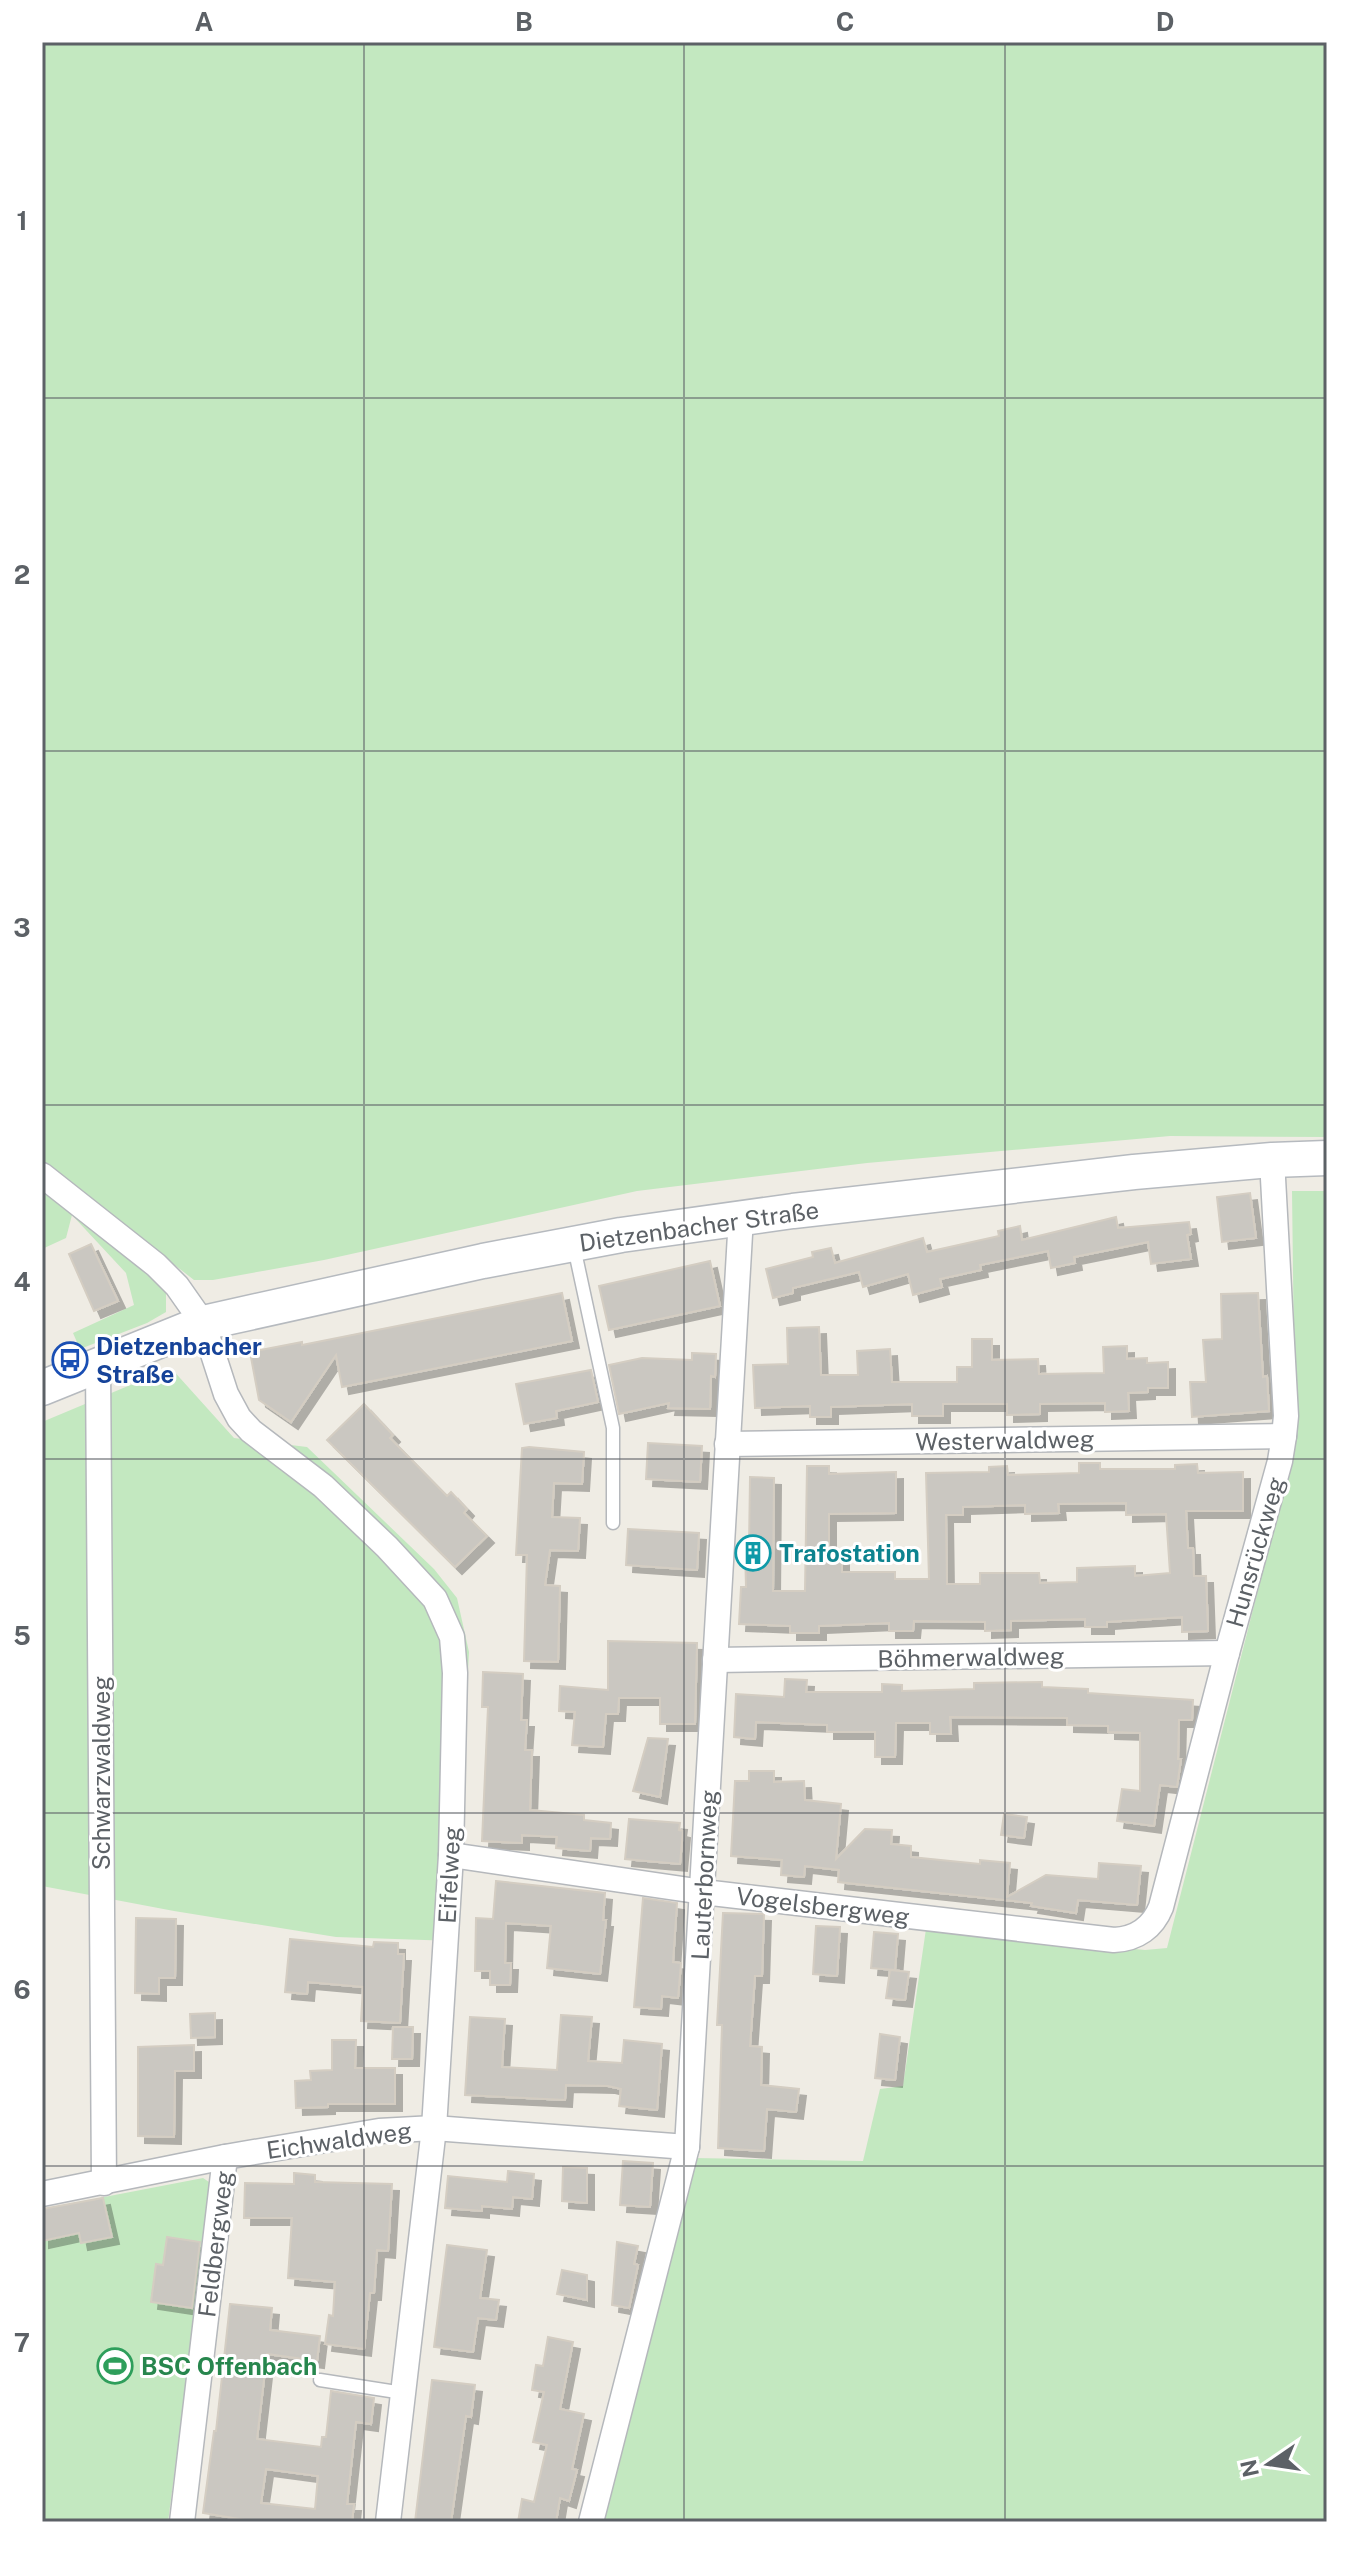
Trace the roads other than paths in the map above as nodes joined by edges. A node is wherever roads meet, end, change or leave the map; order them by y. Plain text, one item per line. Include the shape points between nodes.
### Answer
1 (1327, 1158) edge
2 (1272, 1160) junction
3 (42, 1175) edge
4 (741, 1217) junction
5 (573, 1244) junction
6 (203, 1323) junction
7 (98, 1364) junction
8 (42, 1388) edge
9 (1284, 1436) junction
10 (727, 1444) junction
11 (613, 1523) dead end
12 (1227, 1653) junction
13 (715, 1660) junction
14 (451, 1855) junction
15 (703, 1892) junction
16 (1146, 1929) joint
17 (434, 2128) junction
18 (687, 2147) junction
19 (225, 2157) junction
20 (104, 2183) junction
21 (42, 2194) edge
22 (320, 2380) dead end
23 (403, 2393) junction
24 (182, 2522) edge
25 (388, 2522) edge
26 (591, 2522) edge

1 - 2 main road, Dietzenbacher Straße
2 - 4 main road, Dietzenbacher Straße
2 - 9 street, Hunsrückweg
3 - 6 street, Eifelweg via 156,1265
4 - 5 main road, Dietzenbacher Straße
4 - 10 street, Lauterbornweg
5 - 6 main road, Dietzenbacher Straße
5 - 11 lane via 613,1428
6 - 7 main road, Dietzenbacher Straße
6 - 14 street, Eifelweg via 239,1418 354,1514 417,1578 446,1620 455,1673
7 - 8 main road, Dietzenbacher Straße
7 - 20 street, Schwarzwaldweg
9 - 10 street, Westerwaldweg
9 - 12 street, Hunsrückweg
10 - 13 street, Lauterbornweg
12 - 13 street, Böhmerwaldweg
12 - 16 street, Hunsrückweg via 1161,1907
13 - 15 street, Lauterbornweg
14 - 15 street, Vogelsbergweg
14 - 17 street, Eifelweg
15 - 16 street, Vogelsbergweg via 1114,1940
15 - 18 street, Lauterbornweg
17 - 18 street, Eichwaldweg
17 - 19 street, Eichwaldweg via 379,2131
17 - 23 street, Eifelweg
18 - 26 street, Lauterbornweg
19 - 20 street, Eichwaldweg
19 - 24 street, Feldbergweg
20 - 21 street, Eichwaldweg
22 - 23 lane
23 - 25 street, Eifelweg

